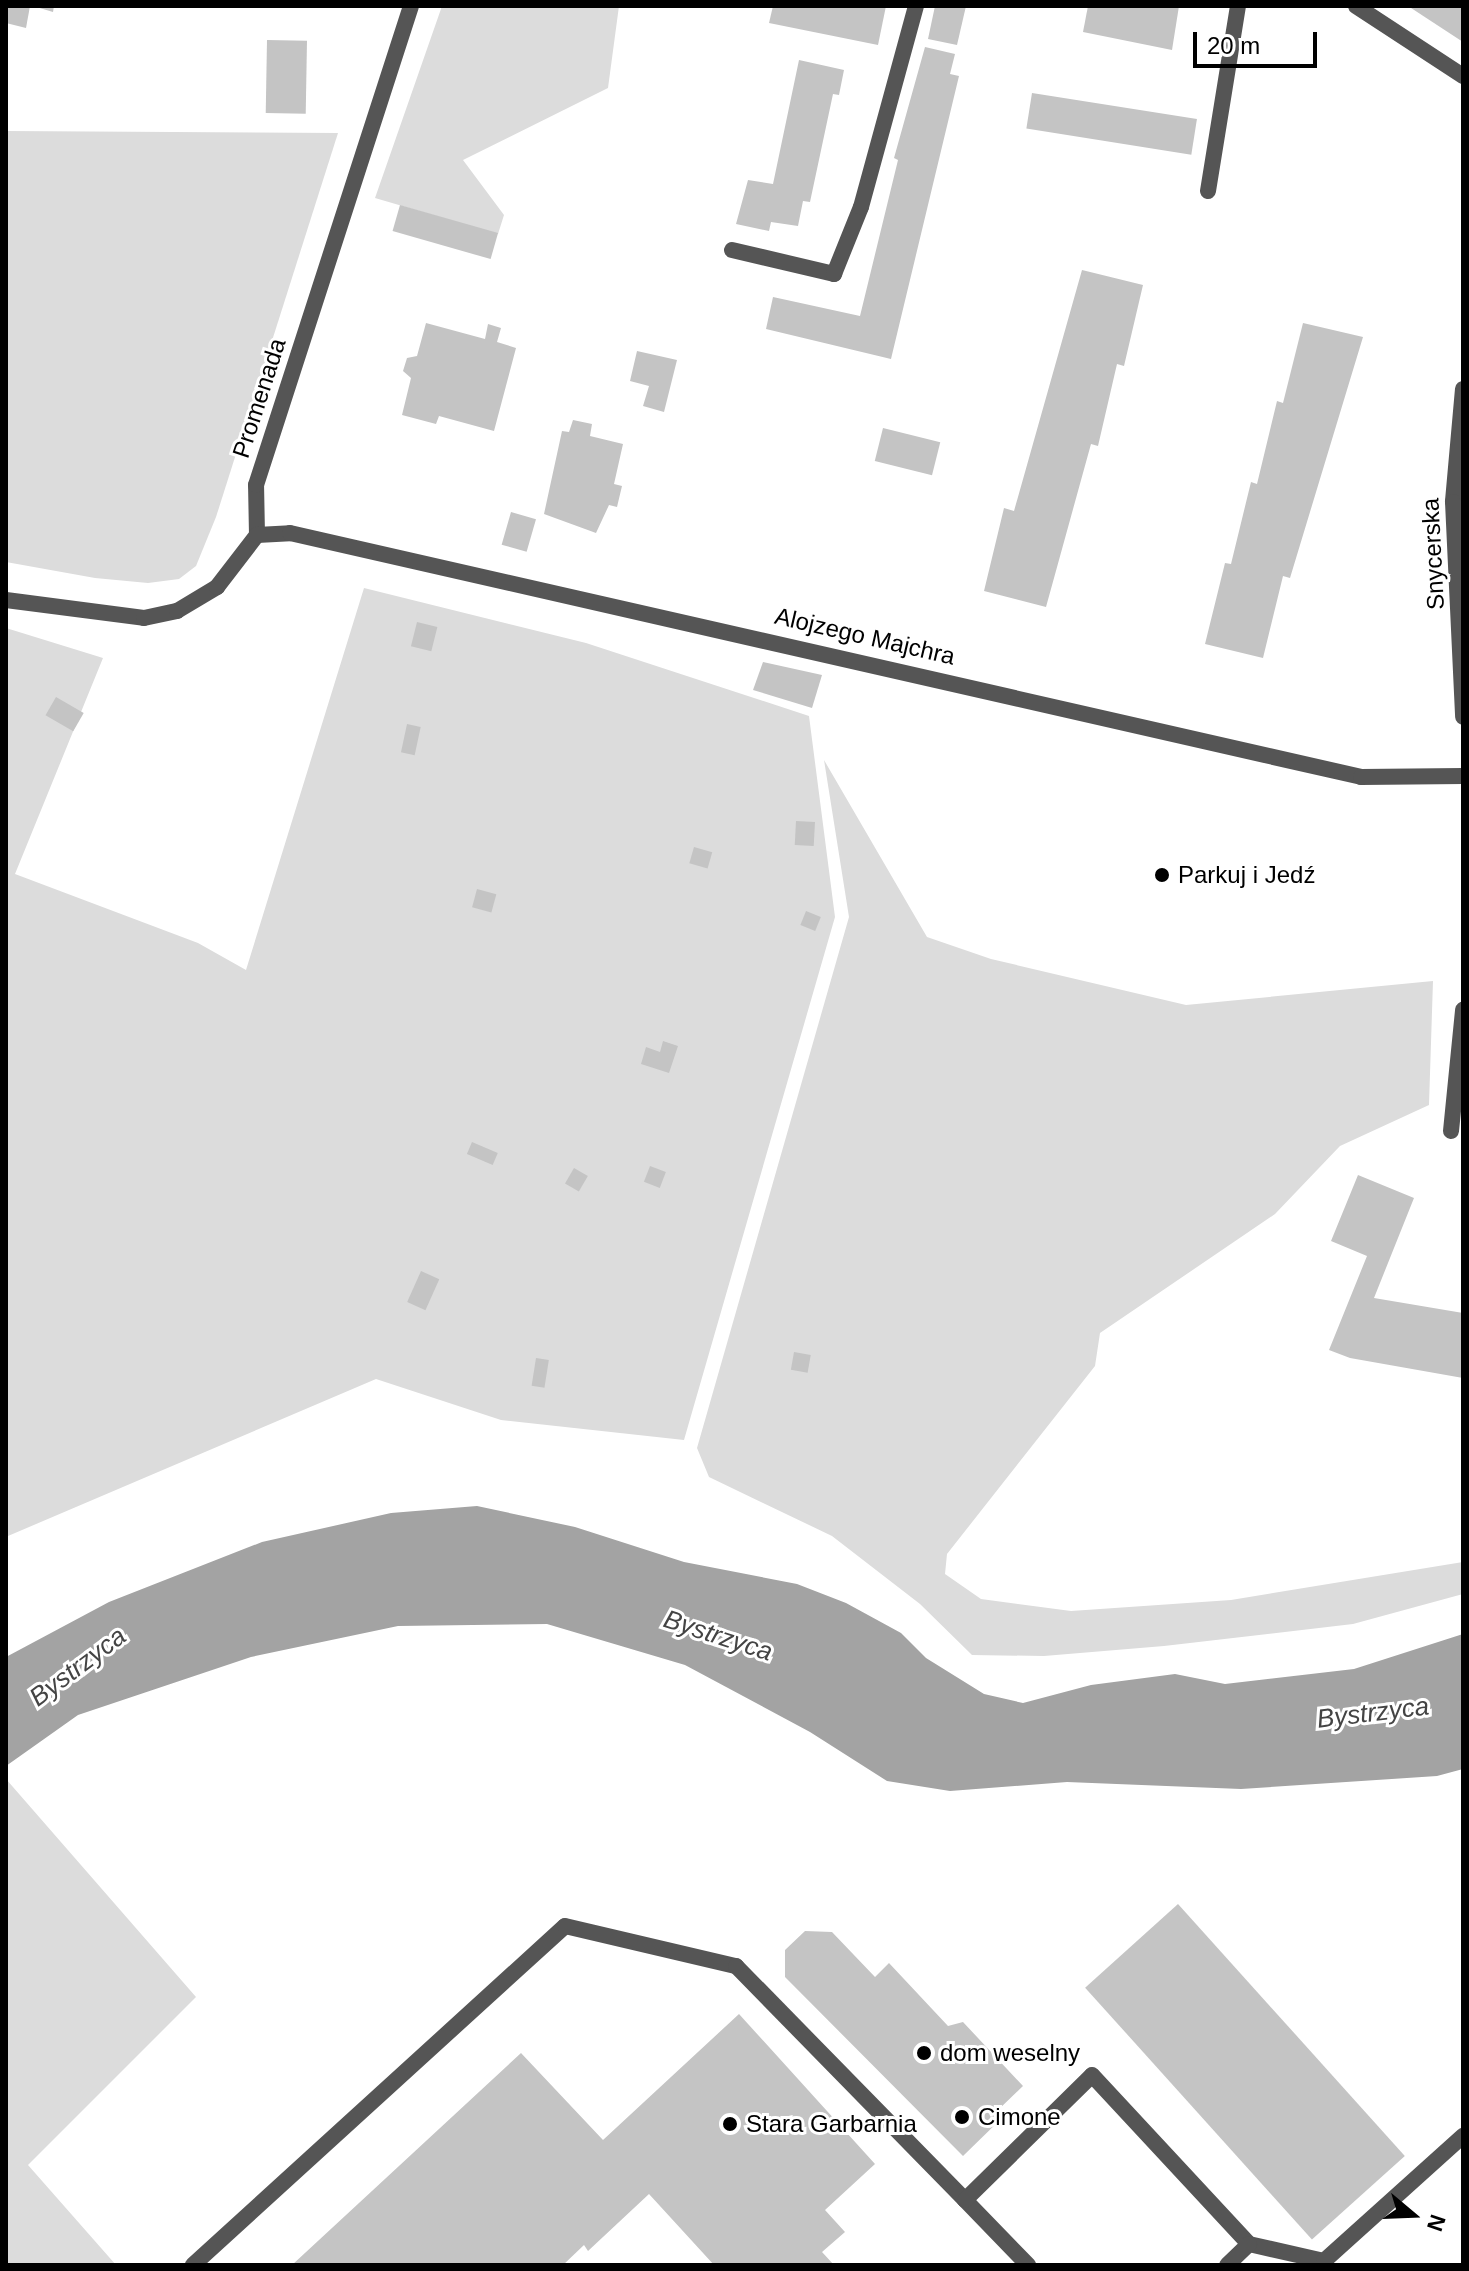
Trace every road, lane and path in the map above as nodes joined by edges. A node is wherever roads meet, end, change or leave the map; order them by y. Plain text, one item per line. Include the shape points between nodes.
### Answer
1 (411, 6) edge
2 (916, 6) edge
3 (1238, 6) edge
4 (1356, 6) edge
5 (1463, 76) edge
6 (1208, 191) dead end
7 (732, 250) dead end
8 (1463, 389) edge
9 (257, 535) junction
10 (6, 600) edge
11 (1463, 717) edge
12 (1463, 776) edge
13 (1463, 1010) edge
14 (1451, 1131) dead end
15 (1463, 2136) edge
16 (965, 2200) junction
17 (1249, 2244) junction
18 (193, 2265) edge
19 (1028, 2265) edge
20 (1227, 2265) edge

1 - 9 street, Promenada via 256,485
2 - 7 street via 861,207 834,274
3 - 6 street
4 - 5 street
8 - 11 street, Snycerska via 1453,502
9 - 10 street via 217,587 177,611 144,618
9 - 12 street, Alojzego Majchra via 290,533 1361,777
13 - 14 street
15 - 17 street via 1324,2261
16 - 17 street via 1092,2075
16 - 18 street via 736,1966 565,1926
16 - 19 street
17 - 20 street

